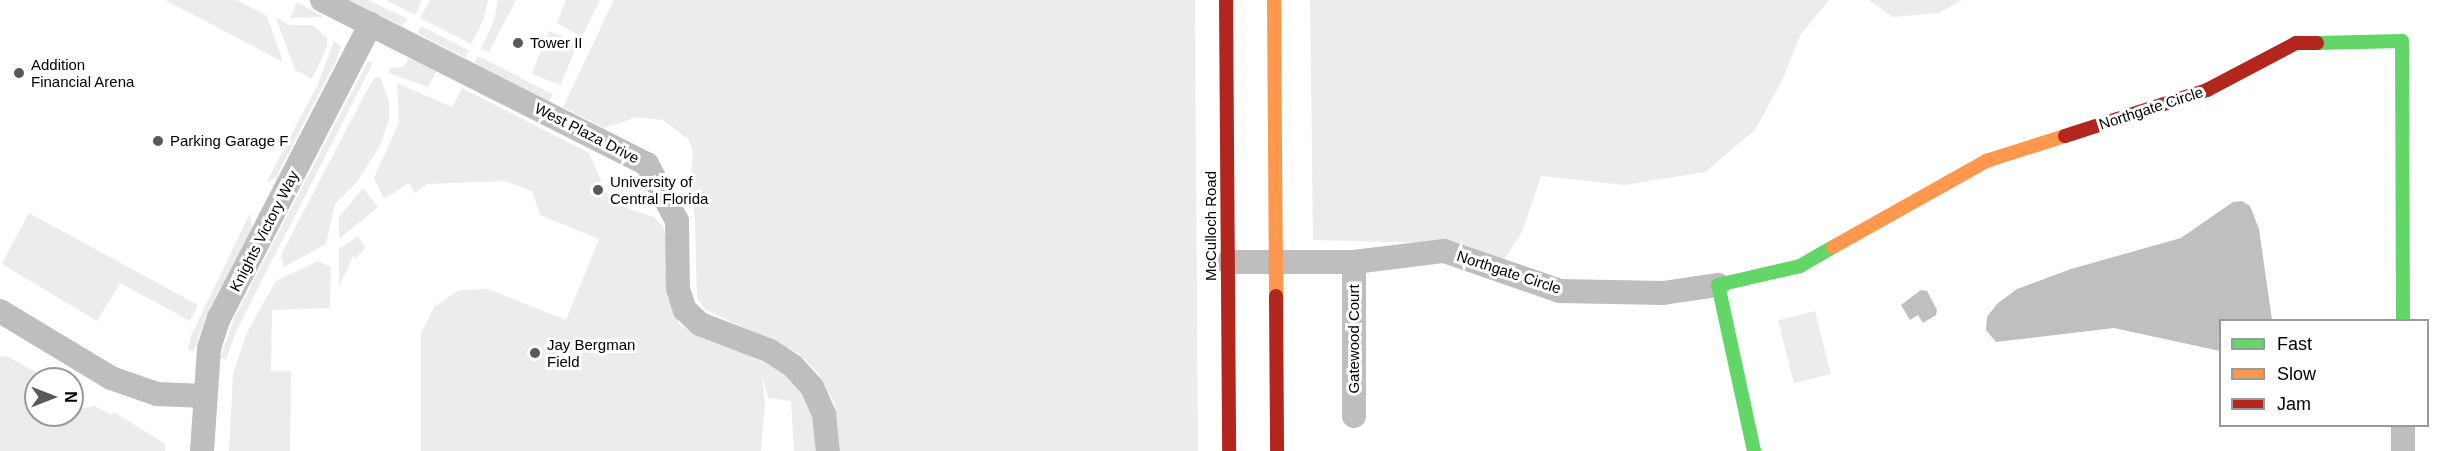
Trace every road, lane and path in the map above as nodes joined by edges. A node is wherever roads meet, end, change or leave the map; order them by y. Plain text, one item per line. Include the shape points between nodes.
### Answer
1 (322, 0) edge
2 (1226, 0) edge
3 (1274, 0) edge
4 (371, 24) junction
5 (1276, 261) junction
6 (1228, 262) junction
7 (1354, 262) junction
8 (1718, 285) junction
9 (0, 311) edge
10 (2403, 319) edge
11 (204, 396) junction
12 (1354, 416) dead end
13 (2403, 427) edge
14 (202, 451) edge
15 (828, 451) edge
16 (1229, 451) edge
17 (1277, 451) edge
18 (1754, 451) edge
19 (2403, 451) edge

1 - 4 street, West Plaza Drive
2 - 6 street, McCulloch Road
3 - 5 street
4 - 11 street, Knights Victory Way via 219,318 209,348
4 - 15 street, West Plaza Drive via 647,164 677,221 678,289 685,310 700,324 770,351 793,366 812,387 824,414
5 - 6 street, Northgate Circle
5 - 7 street, Northgate Circle
5 - 17 street
6 - 16 street, McCulloch Road
7 - 8 street, Northgate Circle via 1444,251 1560,291 1663,293
7 - 12 street, Gatewood Court
8 - 10 street, Northgate Circle via 1800,266 1986,161 2207,90 2296,43 2402,41
8 - 18 street
9 - 11 street via 111,378 157,394
11 - 14 street, Knights Victory Way
13 - 19 street

